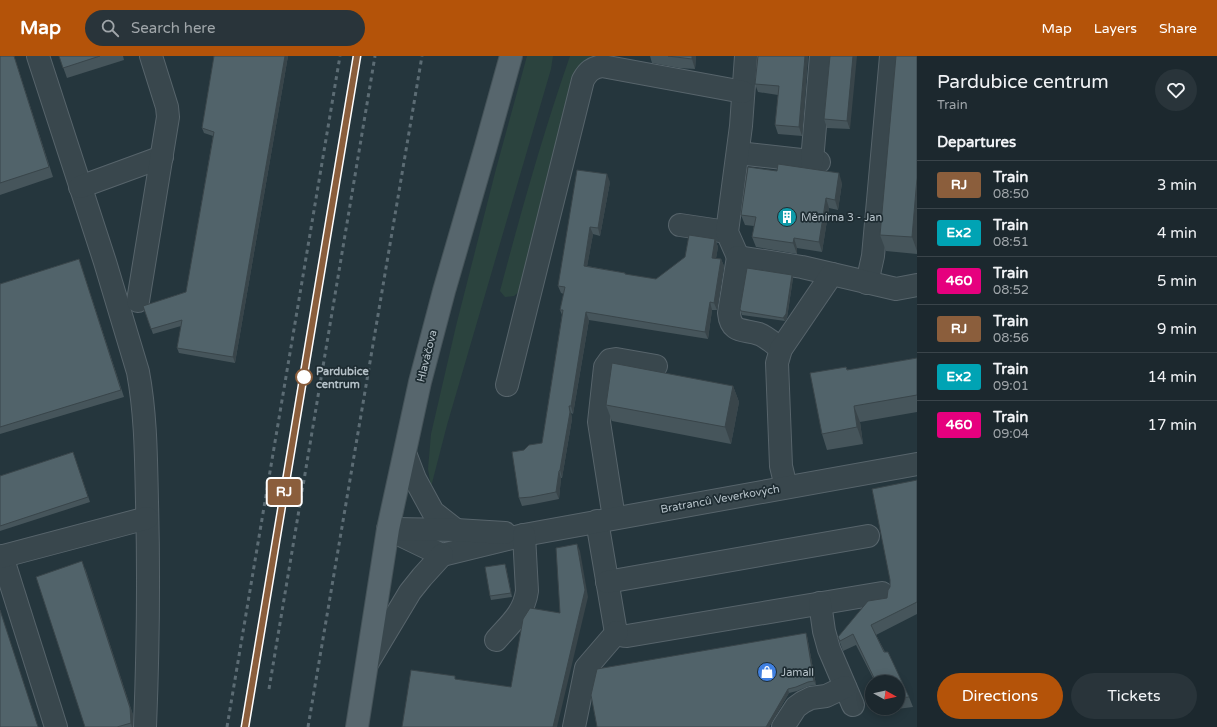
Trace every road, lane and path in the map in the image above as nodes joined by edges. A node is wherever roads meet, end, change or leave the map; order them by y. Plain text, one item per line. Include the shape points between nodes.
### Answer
1 (38, 56) edge
2 (152, 56) edge
3 (511, 56) edge
4 (746, 56) edge
5 (821, 56) edge
6 (891, 56) edge
7 (743, 92) junction
8 (738, 153) junction
9 (162, 157) junction
10 (80, 187) junction
11 (680, 225) dead end
12 (727, 232) junction
13 (738, 257) junction
14 (832, 274) junction
15 (867, 283) junction
16 (917, 285) edge
17 (138, 301) dead end
18 (781, 349) junction
19 (656, 366) dead end
20 (507, 385) dead end
21 (405, 452) junction
22 (917, 464) edge
23 (786, 487) junction
24 (147, 518) junction
25 (605, 520) junction
26 (388, 529) junction
27 (456, 530) junction
28 (524, 535) junction
29 (868, 536) dead end
30 (442, 555) junction
31 (1, 557) edge
32 (607, 582) junction
33 (882, 593) dead end
34 (820, 603) junction
35 (616, 632) junction
36 (496, 640) dead end
37 (368, 662) junction
38 (56, 727) edge
39 (145, 727) edge
40 (357, 727) edge
41 (574, 727) edge
42 (783, 727) edge

1 - 10 street
2 - 9 street via 168,112
3 - 21 main road, Hlaváčova via 444,291
4 - 7 street
5 - 8 street via 816,162
6 - 15 street via 873,256
7 - 8 street
7 - 20 street via 602,66 587,72
8 - 12 street
9 - 10 street
9 - 17 street
10 - 24 street via 138,372 145,424
11 - 12 street
12 - 13 street
13 - 14 street
13 - 18 street via 730,320 733,326 740,330 759,334
14 - 15 street
14 - 18 street
15 - 16 street via 896,288
18 - 23 street via 777,363 781,466
19 - 25 street via 616,359 610,360 605,367 599,422
21 - 26 main road, Hlaváčova
21 - 27 street via 415,479 433,512
22 - 23 street, Bratranců Veverkových
23 - 25 street, Bratranců Veverkových
24 - 31 street
24 - 39 street
25 - 28 street, Bratranců Veverkových
25 - 32 street
26 - 27 street, Bratranců Veverkových
26 - 30 street
26 - 37 main road, Hlaváčova
27 - 28 street, Bratranců Veverkových
28 - 30 street, Bratranců Veverkových
28 - 36 street via 526,599 520,613
29 - 32 street
30 - 37 street, Hlaváčova via 410,592
31 - 38 street
32 - 35 street
33 - 34 street
34 - 35 street via 627,636
34 - 42 street via 826,640 849,696 826,696 802,702
35 - 41 street via 586,668
37 - 40 main road, Hlaváčova

